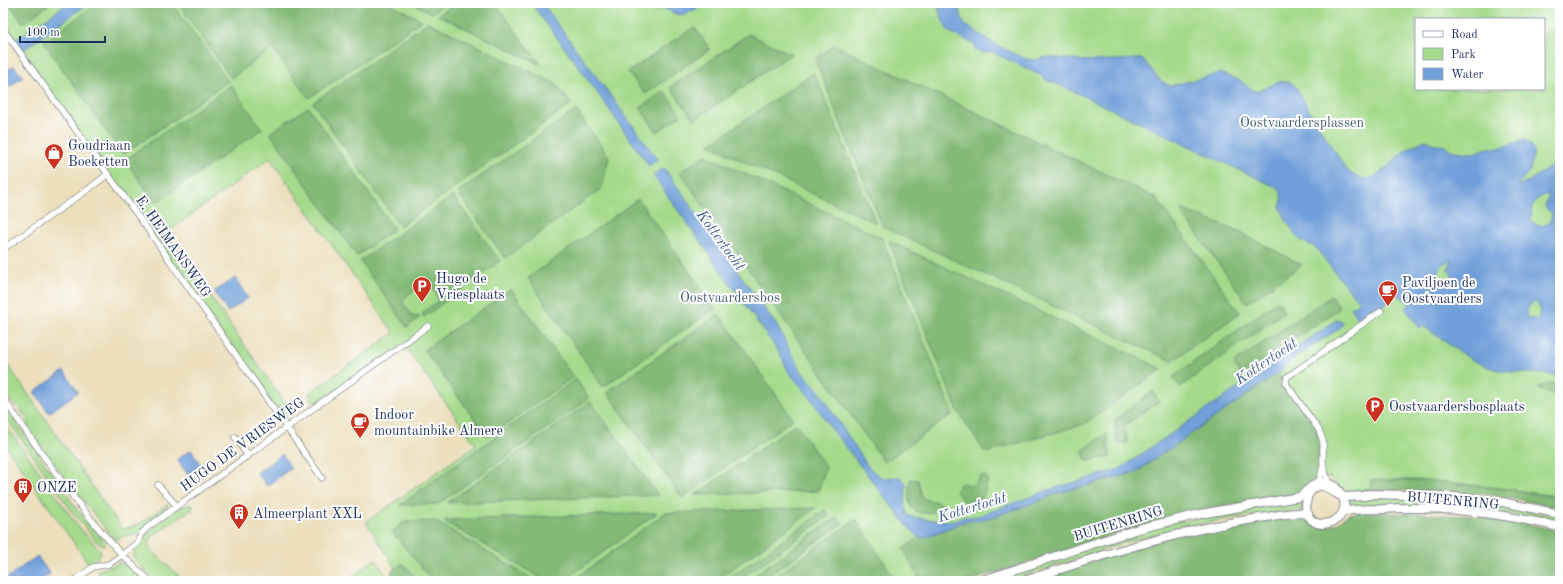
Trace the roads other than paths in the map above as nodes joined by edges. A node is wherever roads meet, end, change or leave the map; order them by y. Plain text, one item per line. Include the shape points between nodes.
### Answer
1 (3, 29) edge
2 (108, 174) junction
3 (3, 249) edge
4 (1381, 311) dead end
5 (428, 326) dead end
6 (3, 398) edge
7 (287, 428) junction
8 (235, 437) dead end
9 (248, 456) junction
10 (322, 478) dead end
11 (1321, 484) junction
12 (158, 485) dead end
13 (1307, 494) junction
14 (1341, 494) junction
15 (178, 506) junction
16 (1343, 512) junction
17 (1308, 514) junction
18 (1560, 514) edge
19 (1560, 527) edge
20 (122, 555) junction
21 (74, 581) edge
22 (150, 581) edge
23 (980, 581) edge
24 (1024, 581) edge

1 - 2 street, E. HEIMANSWEG
2 - 3 street
2 - 7 street, E. HEIMANSWEG
4 - 11 street via 1287,377 1287,385 1319,430 1323,441
5 - 7 street, HUGO DE VRIESWEG
6 - 20 street via 68,490
7 - 9 street, HUGO DE VRIESWEG
7 - 10 street, E. HEIMANSWEG
8 - 9 street
9 - 15 street, HUGO DE VRIESWEG
11 - 13 highway via 1313,484
11 - 14 highway via 1334,485
11 - 14 highway via 1338,496
12 - 15 street
13 - 17 highway
13 - 23 highway, BUITENRING via 1300,500 1266,502 1200,514 1138,530
14 - 16 highway
14 - 18 highway, BUITENRING via 1445,496 1502,502
15 - 20 street, HUGO DE VRIESWEG via 148,527 138,542
16 - 17 highway via 1337,520 1328,524 1318,523
16 - 19 highway, BUITENRING via 1391,508 1447,510
17 - 24 highway, BUITENRING via 1244,520 1185,532 1134,545
20 - 21 street, HUGO DE VRIESWEG via 109,564 93,567
20 - 22 street

